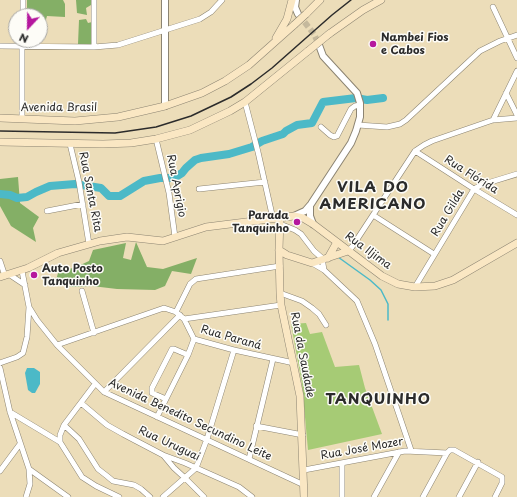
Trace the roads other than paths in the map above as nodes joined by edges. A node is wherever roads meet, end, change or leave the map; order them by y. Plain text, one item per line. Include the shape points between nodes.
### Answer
1 (94, 0) edge
2 (165, 0) edge
3 (222, 0) edge
4 (292, 0) edge
5 (296, 0) edge
6 (320, 0) edge
7 (381, 0) edge
8 (493, 7) dead end
9 (302, 14) junction
10 (164, 30) junction
11 (517, 35) edge
12 (508, 38) junction
13 (272, 45) junction
14 (48, 46) edge
15 (319, 46) tunnel mouth
16 (94, 47) junction
17 (22, 48) edge
18 (517, 58) edge
19 (517, 71) edge
20 (506, 93) junction
21 (245, 102) junction
22 (359, 102) junction
23 (165, 106) junction
24 (517, 116) edge
25 (0, 118) edge
26 (22, 119) junction
27 (493, 120) junction
28 (358, 125) junction
29 (321, 127) dead end
30 (156, 139) junction
31 (0, 142) edge
32 (70, 144) junction
33 (415, 151) junction
34 (517, 174) edge
35 (265, 182) junction
36 (199, 189) dead end
37 (474, 189) junction
38 (83, 204) junction
39 (311, 204) junction
40 (46, 211) dead end
41 (373, 215) junction
42 (517, 215) edge
43 (294, 216) junction
44 (277, 220) junction
45 (313, 224) junction
46 (175, 237) junction
47 (337, 242) junction
48 (517, 243) edge
49 (89, 244) junction
50 (279, 250) junction
51 (348, 251) junction
52 (434, 254) junction
53 (287, 255) junction
54 (325, 259) junction
55 (0, 261) edge
56 (280, 263) junction
57 (312, 263) junction
58 (324, 270) junction
59 (22, 271) junction
60 (5, 276) edge
61 (25, 285) junction
62 (415, 287) junction
63 (82, 291) dead end
64 (280, 293) junction
65 (281, 305) junction
66 (29, 307) junction
67 (180, 315) junction
68 (326, 325) dead end
69 (94, 333) junction
70 (194, 339) junction
71 (57, 345) junction
72 (234, 350) junction
73 (188, 355) junction
74 (273, 359) junction
75 (0, 362) edge
76 (294, 363) junction
77 (0, 368) edge
78 (95, 384) junction
79 (104, 392) junction
80 (166, 398) junction
81 (81, 402) junction
82 (10, 412) junction
83 (157, 417) junction
84 (64, 425) junction
85 (256, 426) junction
86 (303, 435) junction
87 (207, 439) junction
88 (60, 442) junction
89 (20, 444) junction
90 (411, 450) junction
91 (399, 452) junction
92 (447, 453) junction
93 (163, 455) junction
94 (249, 459) junction
95 (478, 462) junction
96 (342, 463) junction
97 (196, 468) junction
98 (29, 469) junction
99 (304, 470) junction
100 (0, 471) edge
101 (186, 478) junction
102 (304, 485) junction
103 (26, 497) edge
104 (68, 497) edge
105 (119, 497) edge
106 (150, 497) edge
107 (163, 497) edge
108 (204, 497) edge
109 (252, 497) edge
110 (304, 497) edge
111 (342, 497) edge
112 (374, 497) edge
113 (423, 497) edge
114 (459, 497) edge
115 (495, 497) edge

1 - 16 street
2 - 10 street
3 - 10 street via 200,19
4 - 13 main road via 287,19
5 - 9 street via 296,7
6 - 9 main road, Avenida Brasil
7 - 21 main road, bridge via 329,34
8 - 12 street
9 - 13 main road, Avenida Brasil, bridge
10 - 16 street via 118,45
10 - 23 street
11 - 12 street
12 - 18 street
12 - 28 street via 480,51 400,124 387,127
13 - 23 main road, Avenida Brasil via 249,65 224,81 202,93
14 - 16 street
15 - 22 street via 323,56 354,89
17 - 26 street
19 - 20 street
20 - 24 street
20 - 27 street
21 - 30 main road via 205,124
21 - 35 street, Rua da Saudade
22 - 28 street
22 - 29 street via 351,109 337,136 330,135
23 - 26 main road, Avenida Brasil via 118,117 75,121
24 - 27 street
25 - 26 main road, Avenida Brasil
27 - 33 street via 432,141
28 - 39 street via 347,150
30 - 32 main road via 131,143
30 - 46 street, Rua Aprigio via 166,180
31 - 32 main road
32 - 38 street, Rua Santa Rita
33 - 37 street, Rua Flórida
33 - 41 street
34 - 37 street, Rua Gilda
35 - 36 street
35 - 44 street, Rua da Saudade
37 - 42 street, Rua Flórida
37 - 52 street, Rua Gilda
38 - 40 street
38 - 49 street, Rua Santa Rita
39 - 43 street via 302,213
39 - 45 street
41 - 51 street
41 - 52 street
43 - 44 main road
43 - 45 main road, Rua Iljima
44 - 46 main road via 206,227
44 - 50 main road, Rua da Saudade
44 - 54 street via 301,234 314,251
45 - 47 main road, Rua Iljima
46 - 49 main road via 161,241 127,237
47 - 51 main road, Rua Iljima
47 - 54 main road
48 - 62 main road, Rua Iljima via 453,280 435,286
49 - 59 main road via 58,253
50 - 53 main road
50 - 56 main road, Rua da Saudade
51 - 54 main road
51 - 62 main road, Rua Iljima via 382,276 398,284
52 - 62 street, Rua Gilda
53 - 56 main road
53 - 57 main road
54 - 57 main road
54 - 58 street
55 - 60 street
56 - 64 main road, Rua da Saudade
56 - 67 street via 196,279 190,284
57 - 58 street
58 - 90 street via 354,297 360,308
59 - 60 main road
59 - 61 street, Avenida Benedito Secundino Leite
60 - 61 street
61 - 66 street, Avenida Benedito Secundino Leite
63 - 69 street
64 - 65 main road, Rua da Saudade
64 - 68 street via 302,301 319,314
65 - 67 street
65 - 76 main road, Rua da Saudade
66 - 71 street, Avenida Benedito Secundino Leite
66 - 75 street via 23,353
67 - 69 street via 164,308 157,309
67 - 70 street, Rua Paraná
67 - 79 street
69 - 71 street
70 - 72 street, Rua Paraná
70 - 73 street
71 - 78 street, Avenida Benedito Secundino Leite
72 - 74 street, Rua Paraná
72 - 87 street
73 - 80 street
73 - 80 street via 172,349 152,388 152,393
74 - 76 street, Rua Paraná
74 - 85 street
76 - 86 main road, Rua da Saudade
77 - 82 street
78 - 79 street, Avenida Benedito Secundino Leite
78 - 81 street
79 - 83 street, Avenida Benedito Secundino Leite
80 - 83 street
81 - 84 street
81 - 93 street, Rua Uruguai via 107,425
82 - 88 street
82 - 89 street
83 - 87 street, Avenida Benedito Secundino Leite
84 - 88 street
84 - 106 street via 79,439 98,469 113,481 134,485
85 - 86 street
85 - 94 street
86 - 99 main road, Rua da Saudade
87 - 94 street, Avenida Benedito Secundino Leite
87 - 97 street
88 - 105 street via 82,477
89 - 98 street
89 - 100 street
90 - 91 street, Rua José Mozer
90 - 92 street, Rua José Mozer
91 - 96 street, Rua José Mozer
91 - 112 street
92 - 95 street, Rua José Mozer via 454,450
92 - 113 street
93 - 97 street, Rua Uruguai
93 - 101 street
94 - 102 street, Avenida Benedito Secundino Leite
95 - 114 street
95 - 115 street via 503,478
96 - 99 street, Rua José Mozer
96 - 111 street
97 - 101 street
97 - 109 street, Rua Uruguai via 239,488
98 - 103 street via 30,484
98 - 104 street
99 - 102 main road, Rua da Saudade
101 - 107 street
101 - 108 street
102 - 110 main road, Rua da Saudade

